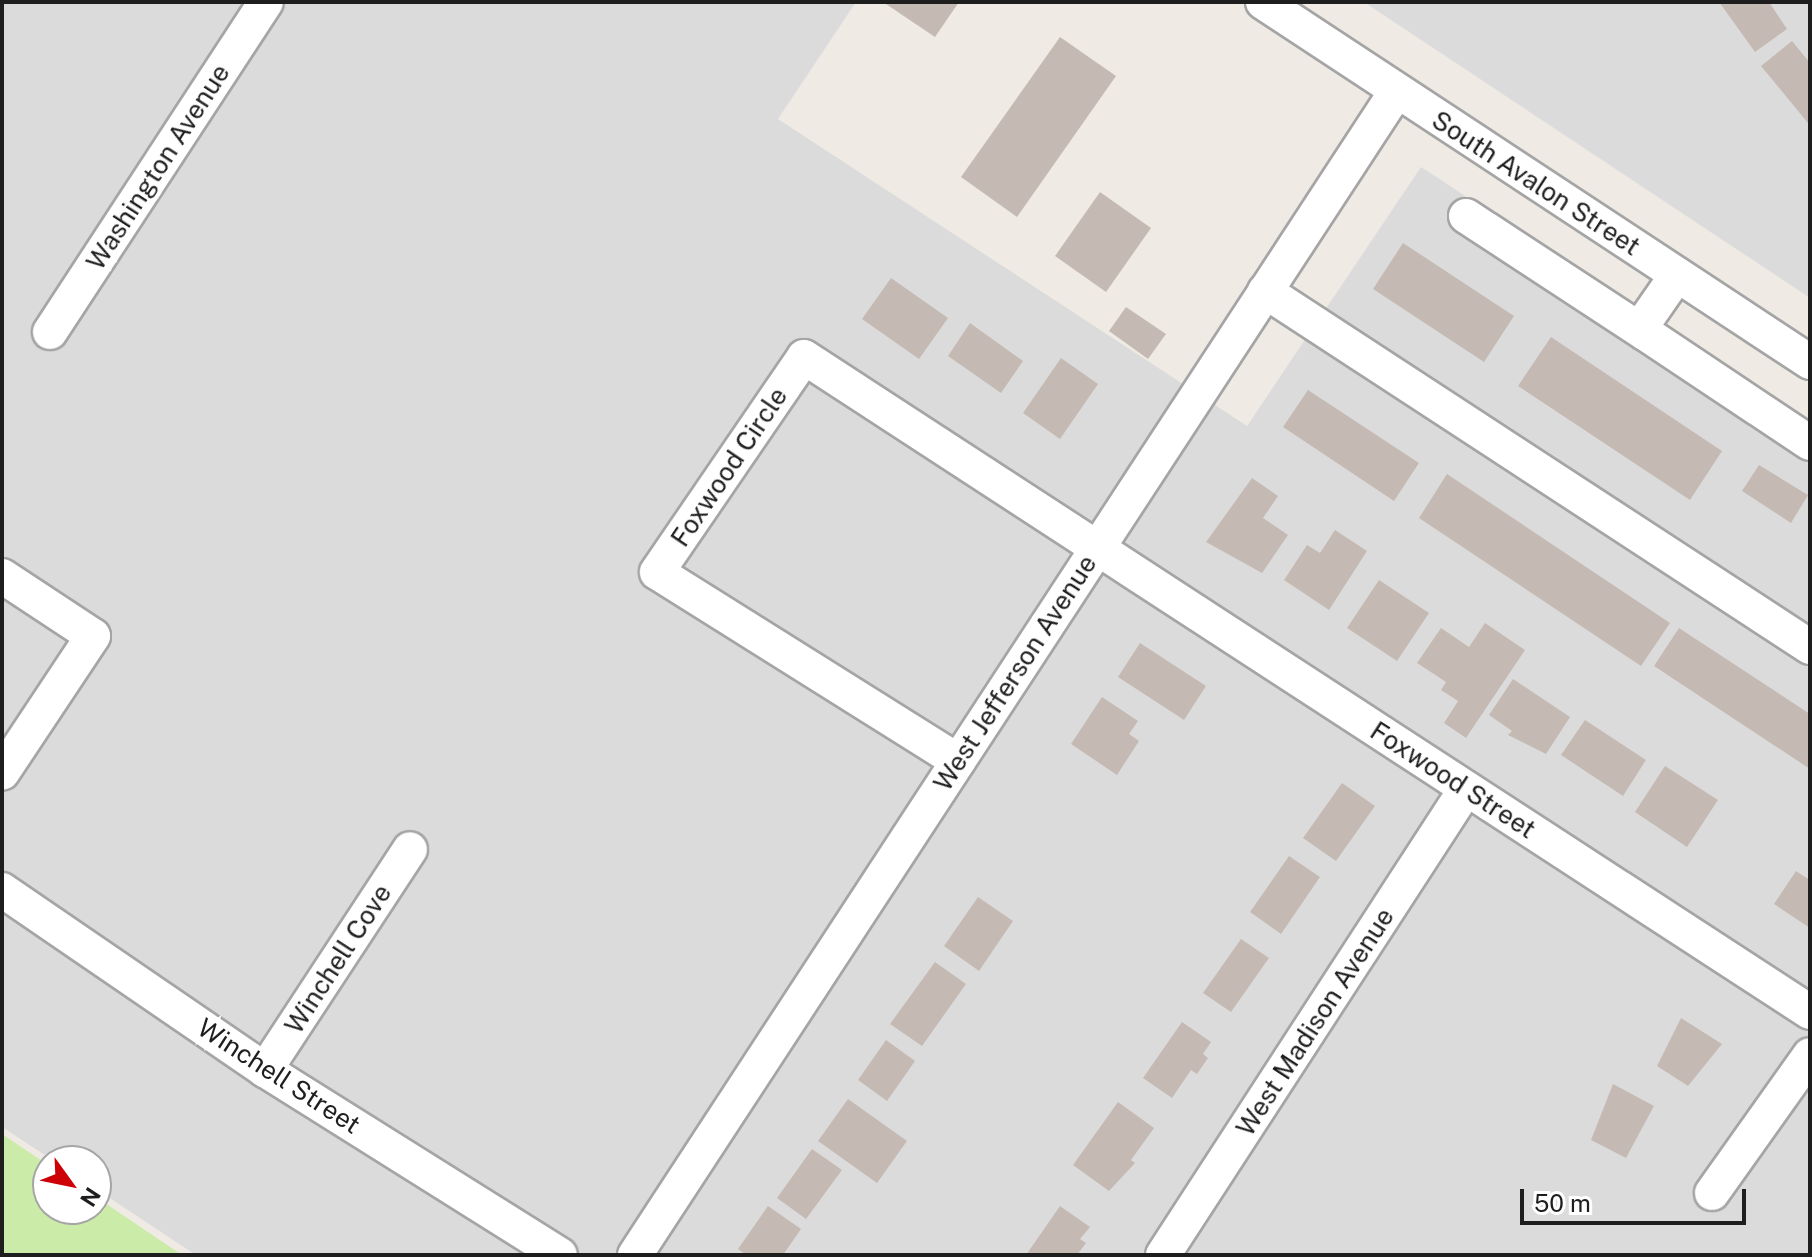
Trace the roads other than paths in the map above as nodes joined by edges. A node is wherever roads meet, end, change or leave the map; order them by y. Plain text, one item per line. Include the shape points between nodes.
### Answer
1 (266, 2) edge
2 (1263, 2) edge
3 (1396, 92) junction
4 (1466, 216) dead end
5 (1677, 275) junction
6 (1265, 291) junction
7 (50, 332) dead end
8 (1645, 333) junction
9 (1810, 362) edge
10 (1810, 443) edge
11 (1098, 547) junction
12 (2, 576) edge
13 (1810, 647) edge
14 (958, 761) junction
15 (2, 773) edge
16 (1466, 789) junction
17 (410, 849) dead end
18 (2, 890) edge
19 (1810, 1012) edge
20 (1810, 1055) edge
21 (265, 1070) junction
22 (1712, 1193) dead end
23 (560, 1255) edge
24 (635, 1255) edge
25 (1163, 1255) edge

1 - 7 street, Washington Avenue
2 - 3 street, South Avalon Street
3 - 5 street, South Avalon Street
3 - 6 street, West Jefferson Avenue
4 - 8 street
5 - 8 street via 1645,321
5 - 9 street, South Avalon Street
6 - 11 street, West Jefferson Avenue
6 - 13 street
8 - 10 street
11 - 14 street, West Jefferson Avenue
11 - 14 street, Foxwood Circle via 804,357 657,572
11 - 16 street, Foxwood Street
12 - 15 street via 93,636
14 - 24 street, West Jefferson Avenue
16 - 19 street, Foxwood Street
16 - 25 street, West Madison Avenue
17 - 21 street, Winchell Cove
18 - 21 street, Winchell Street
20 - 22 street
21 - 23 street, Winchell Street

